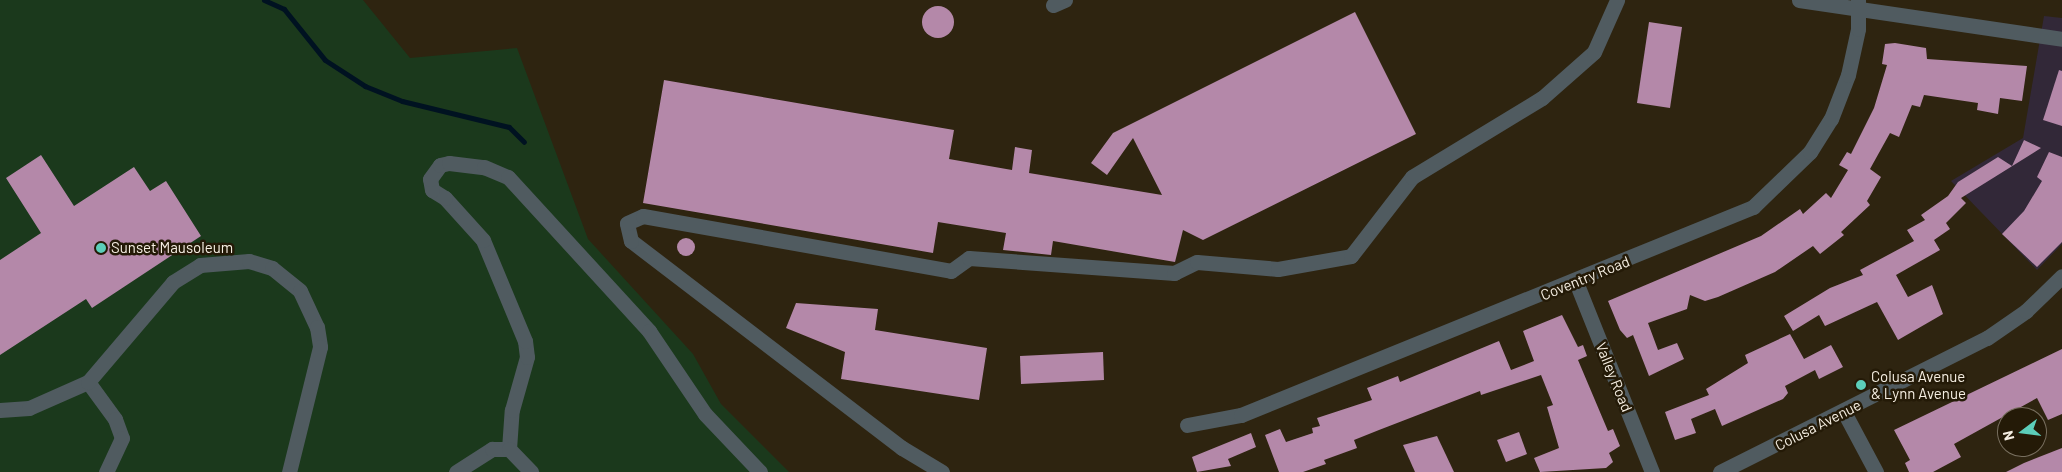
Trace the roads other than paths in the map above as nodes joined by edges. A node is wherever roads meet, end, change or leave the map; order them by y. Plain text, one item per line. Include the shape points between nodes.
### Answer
1 (1617, 0) edge
2 (1799, 0) edge
3 (1858, 4) edge
4 (2062, 39) edge
5 (2061, 279) edge
6 (1576, 282) junction
7 (88, 382) junction
8 (0, 410) edge
9 (1844, 412) junction
10 (1187, 425) dead end
11 (509, 449) junction
12 (106, 472) edge
13 (289, 472) edge
14 (456, 472) edge
15 (531, 472) edge
16 (760, 472) edge
17 (942, 472) edge
18 (1652, 472) edge
19 (1720, 472) edge
20 (1876, 472) edge

1 - 17 street via 1594,52 1542,98 1412,177 1351,256 1278,269 1197,262 1174,273 969,258 952,271 644,216 627,223 631,241 902,448
2 - 3 street
3 - 4 street
3 - 6 street, Coventry Road via 1848,75 1831,119 1810,152 1781,183 1753,207 1725,222
5 - 9 street, Colusa Avenue via 1987,338
6 - 10 street, Coventry Road via 1241,415
6 - 18 street, Valley Road
7 - 8 street via 29,408
7 - 12 street via 115,419 122,438
7 - 13 street via 173,282 209,264 249,261 272,268 300,291 310,307 320,347
9 - 19 street, Colusa Avenue
9 - 20 street
11 - 14 street via 492,449
11 - 15 street
11 - 16 street via 512,410 527,357 525,341 483,240 445,198 432,190 430,179 440,166 449,163 484,167 508,177 649,331 705,414

